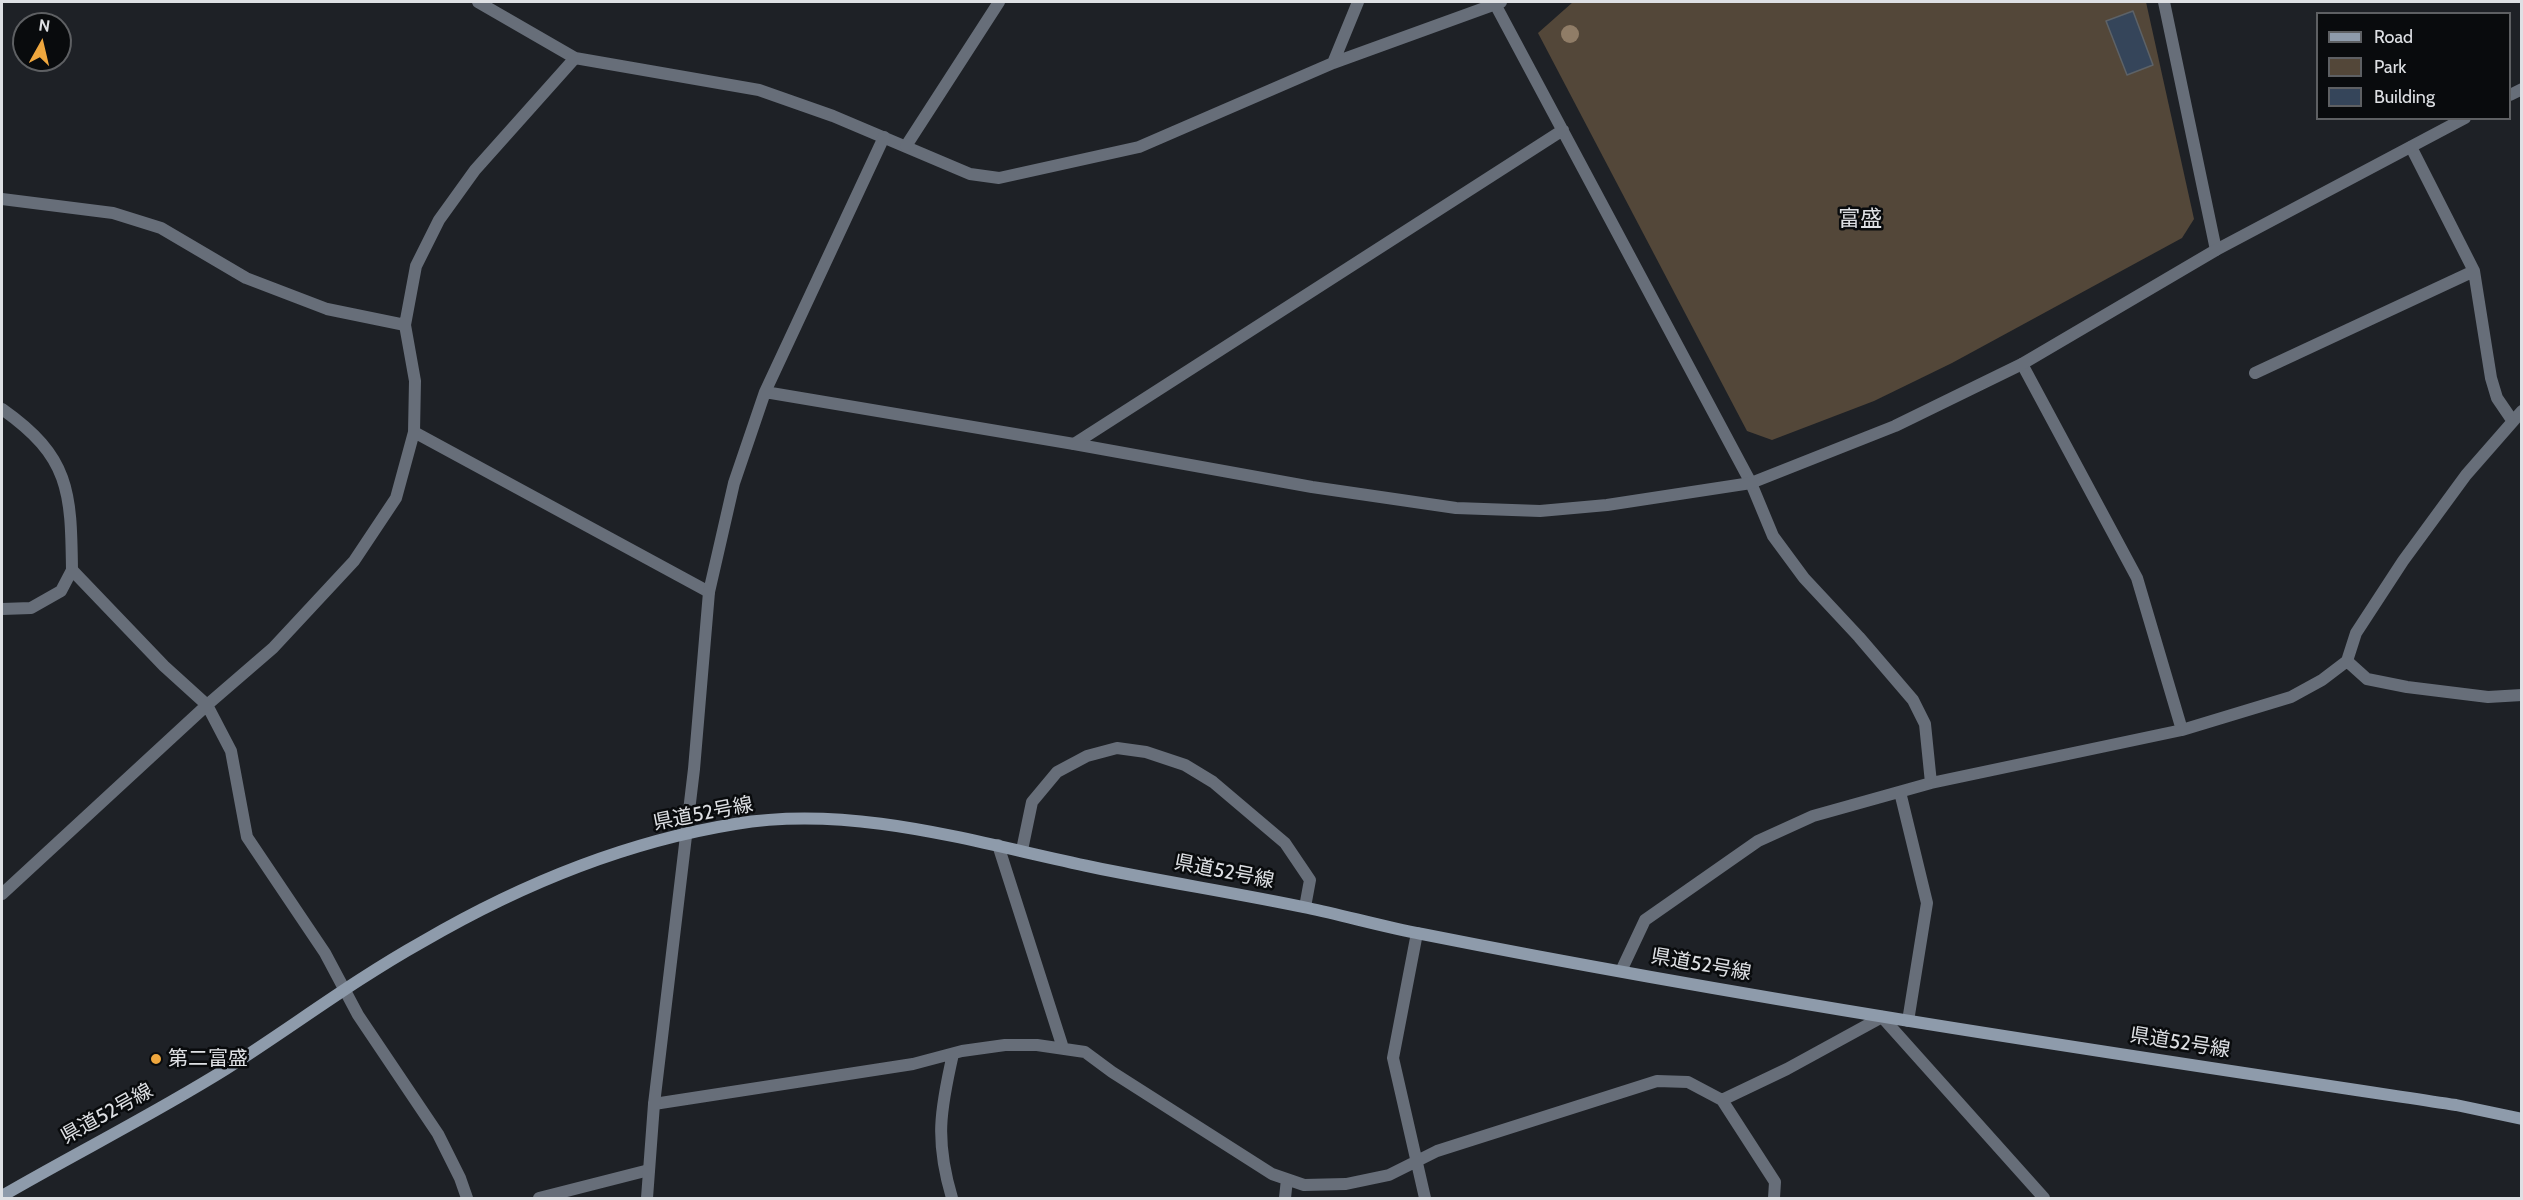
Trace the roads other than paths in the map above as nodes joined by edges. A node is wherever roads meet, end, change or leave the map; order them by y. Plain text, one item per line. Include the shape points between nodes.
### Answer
1 (478, 2) edge
2 (999, 2) edge
3 (1358, 2) edge
4 (2164, 2) edge
5 (1498, 3) edge
6 (575, 58) junction
7 (1334, 63) junction
8 (2461, 120) edge
9 (1563, 130) junction
10 (884, 137) junction
11 (906, 146) junction
12 (2411, 147) junction
13 (2, 200) edge
14 (2216, 250) junction
15 (2474, 271) junction
16 (405, 325) junction
17 (2022, 364) junction
18 (2255, 373) dead end
19 (765, 392) junction
20 (2, 409) edge
21 (2522, 411) edge
22 (2512, 420) junction
23 (414, 432) junction
24 (1074, 444) junction
25 (1751, 483) junction
26 (72, 570) junction
27 (709, 592) junction
28 (2, 609) edge
29 (2347, 661) junction
30 (2522, 695) edge
31 (207, 705) junction
32 (2182, 730) junction
33 (1931, 783) junction
34 (1900, 792) junction
35 (685, 834) junction
36 (998, 845) junction
37 (1022, 850) junction
38 (2, 894) edge
39 (1305, 907) junction
40 (1416, 933) junction
41 (1621, 971) junction
42 (345, 989) junction
43 (1882, 1017) junction
44 (1908, 1021) junction
45 (1063, 1048) junction
46 (953, 1054) junction
47 (1722, 1100) junction
48 (654, 1104) junction
49 (2522, 1119) edge
50 (1415, 1162) junction
51 (649, 1170) junction
52 (1287, 1179) junction
53 (2, 1196) edge
54 (467, 1198) edge
55 (539, 1198) edge
56 (647, 1198) edge
57 (952, 1198) edge
58 (1285, 1198) edge
59 (1425, 1198) edge
60 (1774, 1198) edge
61 (2044, 1198) edge

1 - 6 street
2 - 11 street
3 - 7 street
4 - 14 street
5 - 7 street
5 - 9 street
6 - 10 street via 759,90
6 - 16 street via 476,170 439,220 416,266
7 - 11 street via 1139,147 999,178 970,174
8 - 12 street
9 - 24 street
9 - 25 street
10 - 11 street
10 - 19 street
12 - 14 street
12 - 15 street
13 - 16 street via 113,213 160,228 246,278 327,309
14 - 17 street
15 - 18 street
15 - 22 street via 2491,378 2497,398
16 - 23 street via 415,381
17 - 25 street via 1895,426
17 - 32 street via 2138,578
19 - 24 street
19 - 27 street via 734,483
20 - 26 street via 45,445 64,479 71,518
21 - 22 street
22 - 29 street via 2403,561 2356,633
23 - 27 street
23 - 31 street via 396,498 354,561 273,648
24 - 25 street via 1312,488 1456,508 1540,511
25 - 33 street via 1773,536 1804,579 1913,700 1925,724
26 - 28 street via 61,591 31,608
26 - 31 street
27 - 35 street
29 - 30 street via 2367,679 2407,687 2488,697
29 - 32 street via 2291,697
31 - 38 street
31 - 42 street via 231,751 247,837
32 - 33 street
33 - 34 street
34 - 41 street via 1813,816 1758,841 1645,920
34 - 44 street via 1927,903
35 - 36 main road, 県道52号線 via 739,823 845,820
35 - 42 main road, 県道52号線 via 600,858 546,880 419,943
35 - 48 street
36 - 37 main road, 県道52号線
36 - 45 street
37 - 39 main road, 県道52号線
37 - 39 street via 1032,802 1057,772 1087,756 1117,748 1146,752 1185,765 1213,782 1285,843 1310,880
39 - 40 main road, 県道52号線
40 - 41 main road, 県道52号線
40 - 50 street via 1393,1058
41 - 43 main road, 県道52号線
42 - 53 main road, 県道52号線 via 225,1070
42 - 54 street via 358,1015 438,1134
43 - 44 main road, 県道52号線
43 - 47 street
43 - 61 street
44 - 49 main road, 県道52号線 via 2456,1105
45 - 46 street via 1005,1044
45 - 52 street via 1085,1052 1230,1148
46 - 48 street via 913,1064
46 - 57 street via 943,1095 939,1137
47 - 50 street via 1688,1082 1657,1081 1437,1151
47 - 60 street via 1775,1182
48 - 51 street
50 - 52 street via 1389,1175 1346,1184 1304,1185
50 - 59 street
51 - 55 street
51 - 56 street
52 - 58 street

